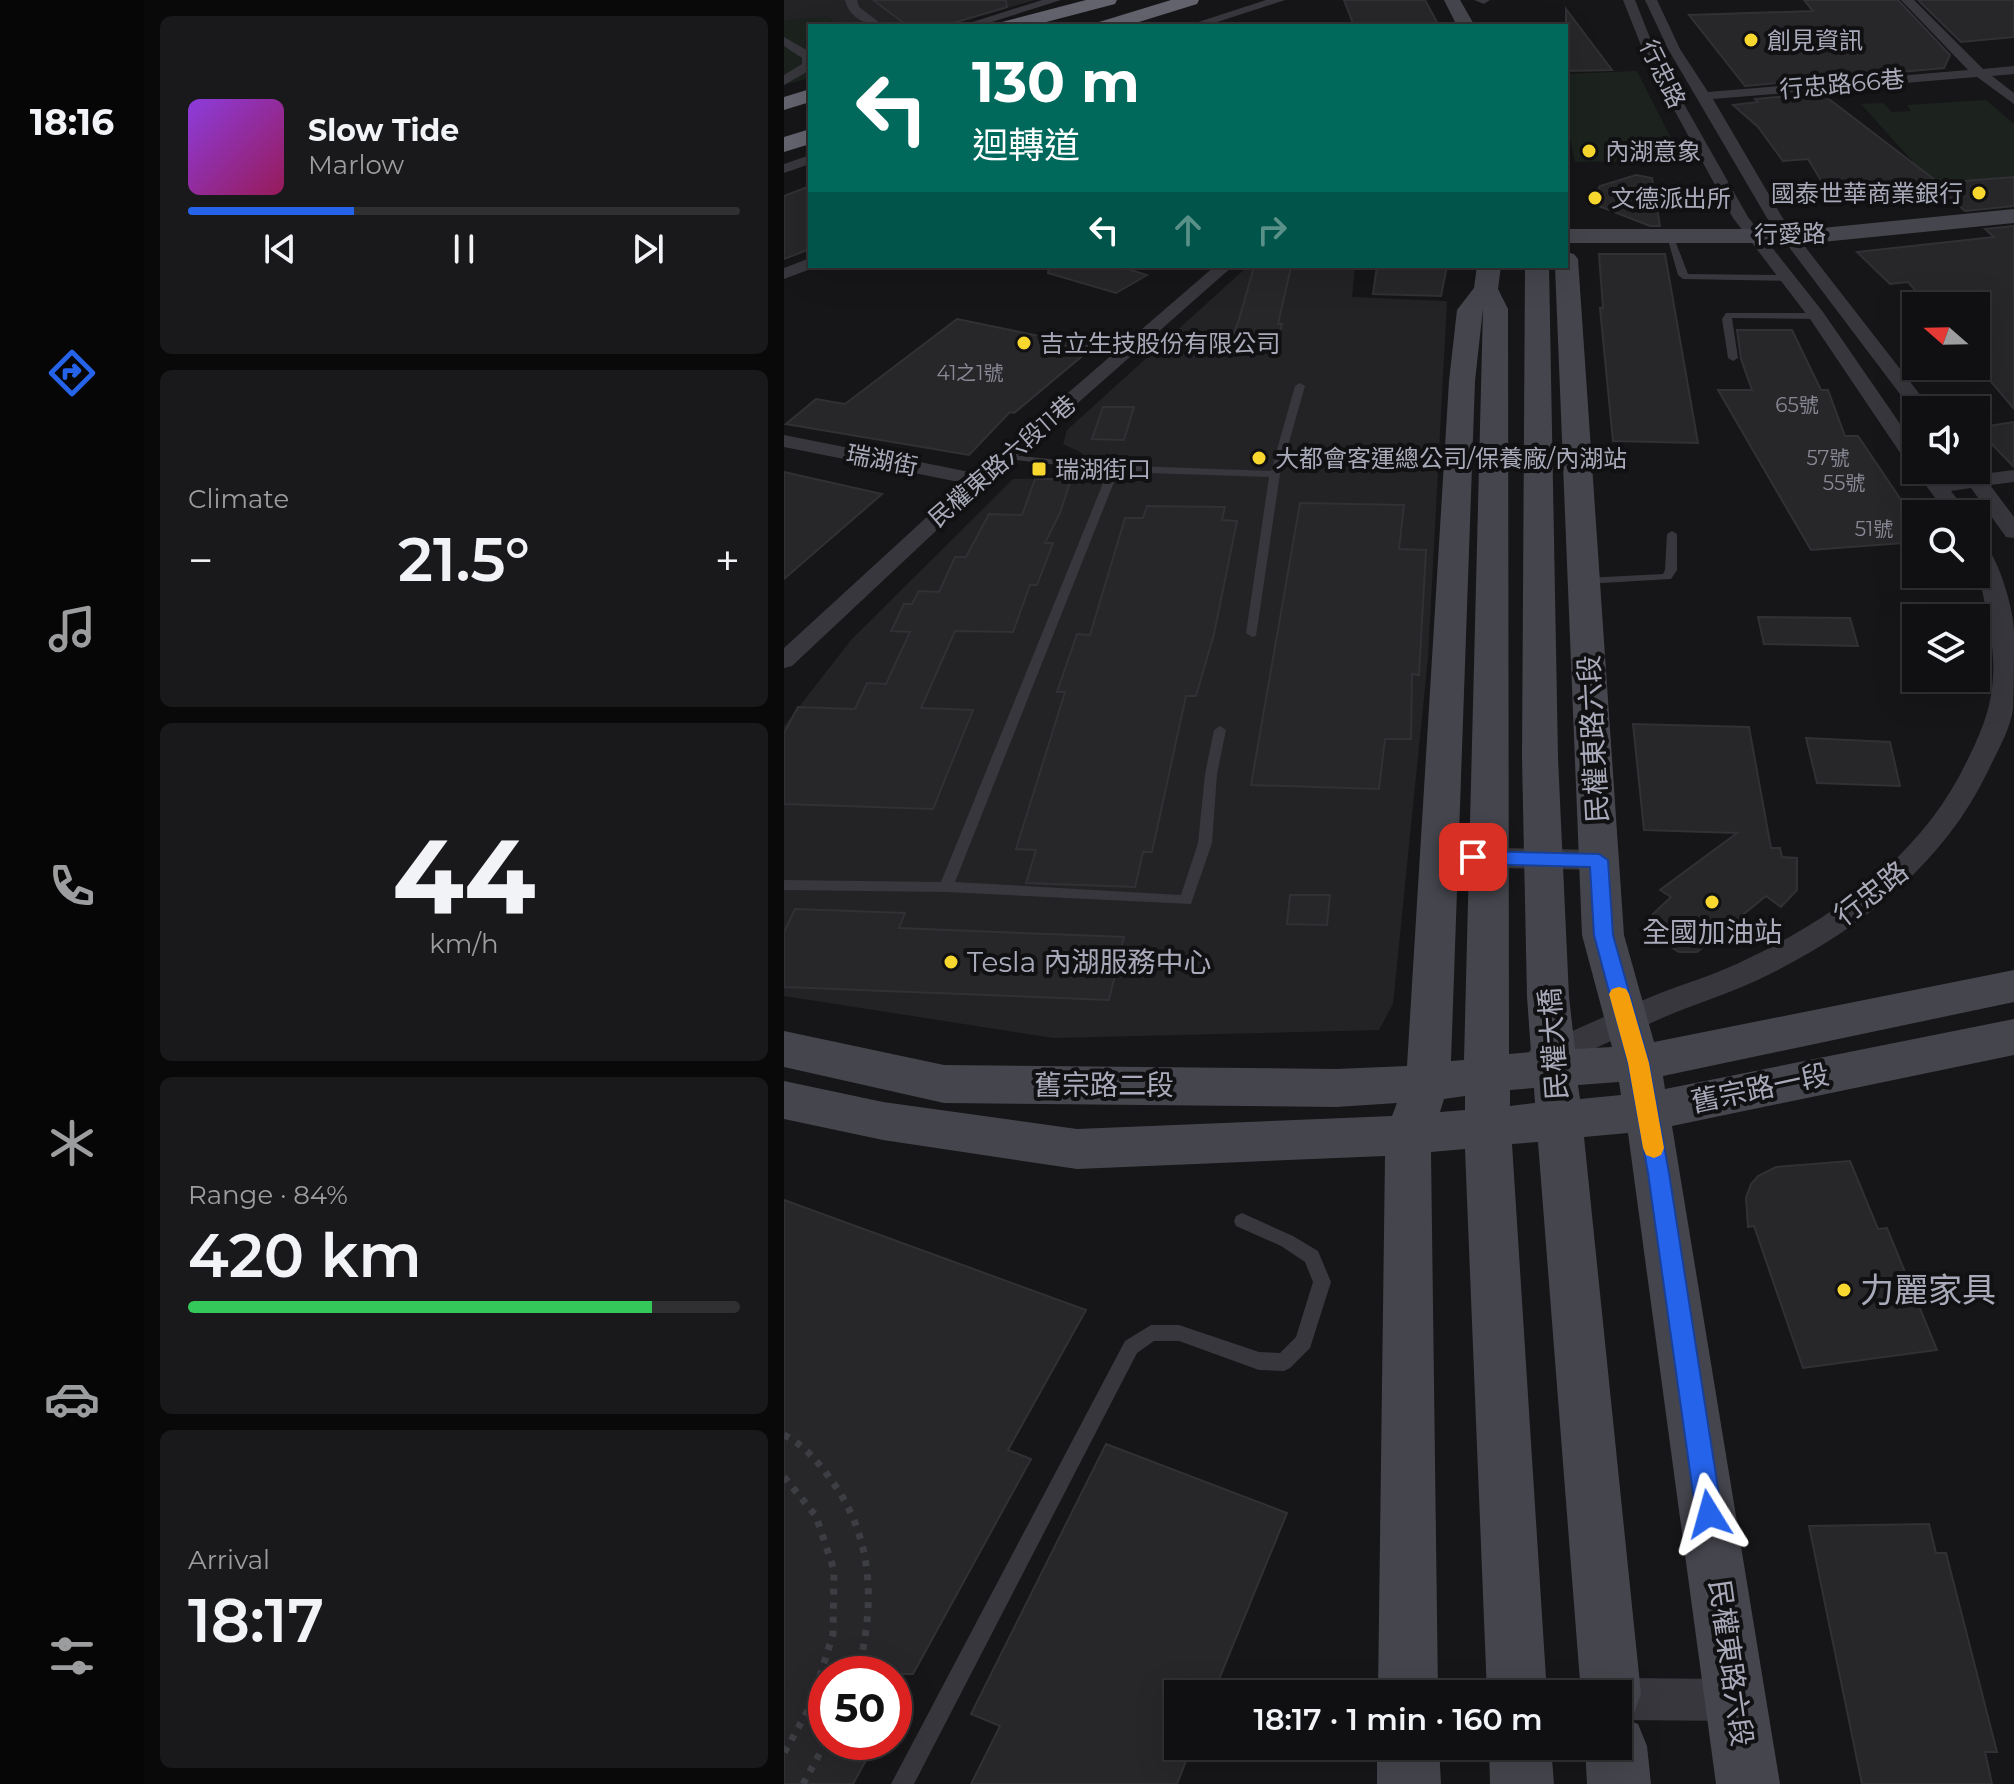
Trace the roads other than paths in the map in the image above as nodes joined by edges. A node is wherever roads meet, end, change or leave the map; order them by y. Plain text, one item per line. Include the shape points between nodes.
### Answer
1 (851, 0) edge
2 (1055, 0) edge
3 (1108, 0) edge
4 (1190, 0) edge
5 (1226, 0) edge
6 (1279, 0) edge
7 (1452, 0) edge
8 (1629, 0) edge
9 (1651, 0) edge
10 (1907, 0) edge
11 (1145, 13) edge
12 (875, 24) edge
13 (973, 24) edge
14 (1017, 24) edge
15 (1033, 24) edge
16 (1075, 24) edge
17 (1112, 24) edge
18 (1199, 24) edge
19 (1465, 24) edge
20 (784, 41) edge
21 (2014, 70) edge
22 (1981, 73) junction
23 (784, 81) edge
24 (808, 84) edge
25 (784, 91) edge
26 (808, 96) edge
27 (1704, 96) junction
28 (2014, 100) edge
29 (784, 104) edge
30 (808, 109) edge
31 (784, 116) edge
32 (808, 122) edge
33 (784, 129) edge
34 (808, 137) edge
35 (784, 145) edge
36 (808, 160) edge
37 (784, 169) edge
38 (2014, 216) edge
39 (1669, 235) junction
40 (1568, 236) edge
41 (1756, 236) junction
42 (1789, 237) junction
43 (1568, 260) edge
44 (808, 264) edge
45 (1223, 268) edge
46 (1537, 268) edge
47 (784, 274) edge
48 (1488, 278) edge
49 (1789, 278) junction
50 (1817, 316) junction
51 (1733, 358) dead end
52 (1300, 386) dead end
53 (1517, 392) junction
54 (1911, 396) edge
55 (784, 441) edge
56 (1902, 441) edge
57 (1007, 456) junction
58 (1114, 468) junction
59 (1275, 474) junction
60 (1990, 475) edge
61 (2014, 476) edge
62 (979, 480) junction
63 (1945, 484) edge
64 (1979, 484) edge
65 (1939, 486) joint
66 (1948, 500) edge
67 (2014, 532) edge
68 (1672, 534) dead end
69 (1585, 581) junction
70 (1990, 581) edge
71 (1252, 633) dead end
72 (784, 661) edge
73 (1220, 730) dead end
74 (1441, 857) junction
75 (1599, 860) junction
76 (784, 885) edge
77 (946, 887) junction
78 (2014, 986) edge
79 (2014, 1037) edge
80 (784, 1049) edge
81 (1637, 1066) junction
82 (1428, 1083) junction
83 (784, 1100) edge
84 (1408, 1135) junction
85 (1242, 1221) dead end
86 (1408, 1680) edge
87 (1516, 1680) edge
88 (1610, 1680) edge
89 (1632, 1699) edge
90 (1736, 1700) junction
91 (1408, 1760) edge
92 (1521, 1760) edge
93 (1617, 1760) edge
94 (902, 1784) edge
95 (1409, 1784) edge
96 (1522, 1784) edge
97 (1619, 1784) edge
98 (1748, 1784) edge

1 - 12 street via 853,9
2 - 13 street
3 - 14 highway
3 - 15 highway
4 - 11 highway
5 - 11 highway
6 - 18 street
7 - 19 main road
8 - 41 street, 行忠路 via 1673,98
9 - 27 street, 行忠路
10 - 22 street
11 - 16 highway
11 - 17 highway
20 - 23 street via 808,56 808,66
21 - 22 street, 行忠路66巷
22 - 27 street, 行忠路66巷
22 - 28 street
24 - 25 highway
26 - 29 highway
27 - 42 street, 行忠路
30 - 31 highway
32 - 33 highway
34 - 35 highway
36 - 37 street
38 - 42 main road, 行愛路
39 - 40 main road, 行愛路
39 - 41 main road, 行愛路
39 - 49 lane via 1686,277
41 - 42 main road, 行愛路
41 - 49 street, 行忠路
42 - 54 street, 行忠路
43 - 69 main road, 民權東路六段
44 - 47 street
45 - 57 street, 民權東路六段11巷
46 - 53 main road
48 - 53 main road
48 - 74 main road via 1469,310 1462,381
49 - 50 street, 行忠路
50 - 51 lane via 1729,315
50 - 56 street, 行忠路
52 - 59 lane
53 - 87 main road via 1487,753 1486,1009 1489,1171
53 - 88 main road, 民權大橋 via 1540,758 1548,997
55 - 62 street, 瑞湖街
57 - 58 lane
57 - 62 street, 民權東路六段11巷
58 - 59 lane
58 - 77 lane
59 - 71 lane
60 - 61 street
62 - 72 street, 民權東路六段11巷
63 - 65 street
64 - 67 street
65 - 66 street
68 - 69 lane via 1667,577
69 - 75 main road, 民權東路六段
70 - 81 street, 行忠路 via 2007,663 2001,711 1952,815 1916,859 1868,902 1780,956
73 - 77 lane via 1205,843 1186,900
74 - 75 street
74 - 82 main road
75 - 81 main road, 民權東路六段 via 1603,935
76 - 77 lane
78 - 81 main road, 舊宗路一段
79 - 81 main road, 舊宗路一段
80 - 82 main road, 舊宗路二段 via 944,1084 1336,1088
81 - 82 main road, 舊宗路一段 via 1515,1071
81 - 84 main road, 舊宗路一段
81 - 90 main road, 民權東路六段 via 1661,1189
82 - 84 main road
83 - 84 main road, 舊宗路二段 via 883,1121 1077,1149
84 - 86 main road
85 - 94 lane via 1312,1257 1322,1282 1304,1342 1284,1362 1259,1361 1179,1333 1151,1333 1131,1347
89 - 90 street
90 - 98 main road, 民權東路六段
91 - 95 main road
92 - 96 main road
93 - 97 main road

